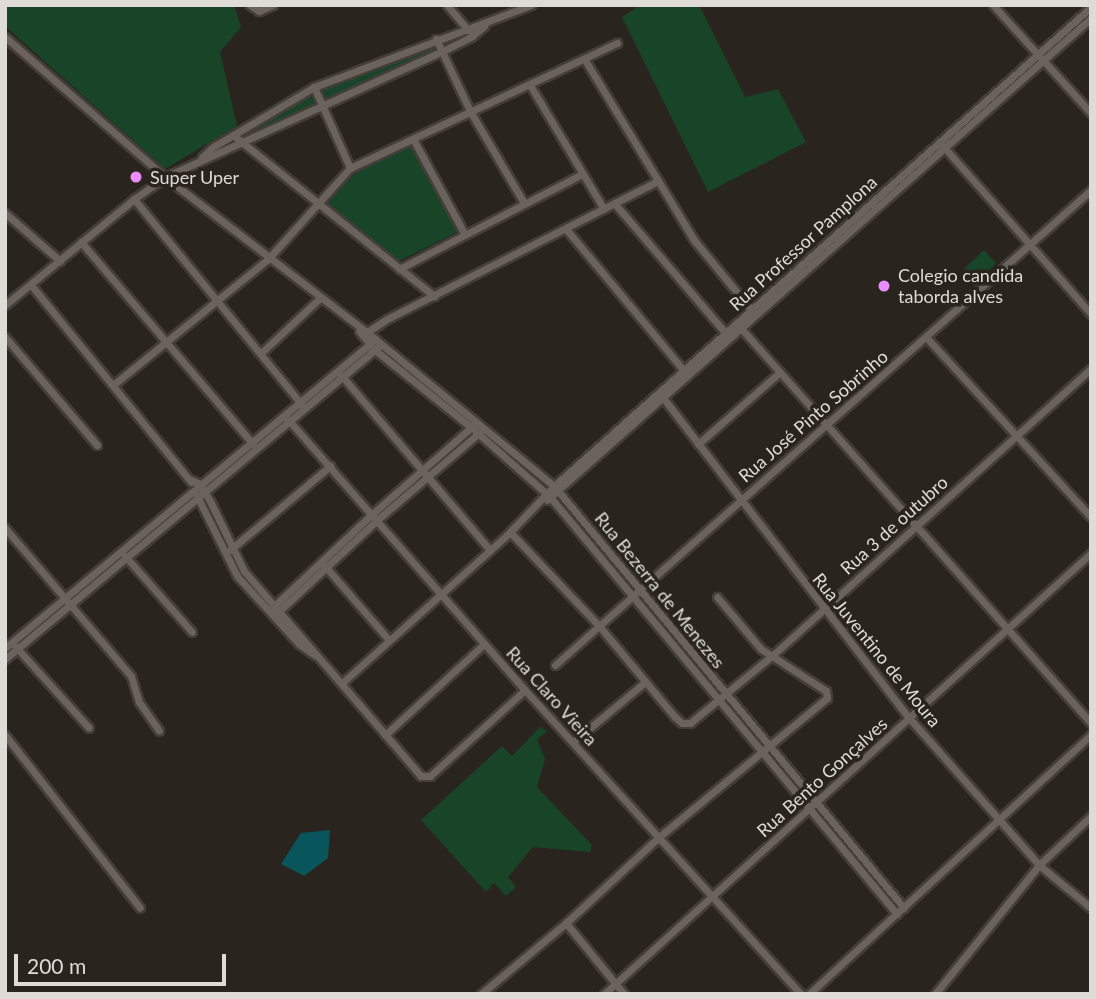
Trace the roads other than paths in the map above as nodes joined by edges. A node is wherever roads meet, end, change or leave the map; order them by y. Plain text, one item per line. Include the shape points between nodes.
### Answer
1 (250, 5) edge
2 (273, 5) edge
3 (447, 5) edge
4 (531, 5) edge
5 (993, 5) edge
6 (1091, 7) edge
7 (1091, 18) edge
8 (484, 26) junction
9 (467, 28) junction
10 (472, 36) junction
11 (5, 37) edge
12 (436, 39) junction
13 (617, 43) dead end
14 (443, 51) junction
15 (1041, 57) junction
16 (585, 60) junction
17 (530, 85) junction
18 (314, 87) junction
19 (323, 106) junction
20 (470, 111) junction
21 (1091, 113) edge
22 (233, 135) junction
23 (414, 139) junction
24 (242, 143) junction
25 (943, 146) junction
26 (199, 160) junction
27 (350, 168) junction
28 (582, 174) junction
29 (164, 177) junction
30 (658, 181) junction
31 (1091, 190) edge
32 (134, 198) junction
33 (524, 202) junction
34 (615, 204) junction
35 (318, 206) junction
36 (604, 209) junction
37 (5, 214) edge
38 (566, 229) junction
39 (464, 233) junction
40 (81, 242) junction
41 (1029, 244) junction
42 (268, 259) junction
43 (60, 261) junction
44 (399, 269) junction
45 (31, 285) junction
46 (434, 296) junction
47 (320, 299) junction
48 (216, 300) junction
49 (5, 305) edge
50 (753, 312) junction
51 (1091, 314) edge
52 (739, 326) junction
53 (364, 334) junction
54 (728, 336) junction
55 (5, 337) edge
56 (926, 337) junction
57 (165, 342) junction
58 (375, 345) junction
59 (261, 354) junction
60 (1091, 369) edge
61 (780, 372) junction
62 (686, 373) junction
63 (340, 375) junction
64 (429, 382) junction
65 (113, 385) junction
66 (423, 389) junction
67 (661, 395) junction
68 (303, 406) junction
69 (288, 419) junction
70 (827, 426) junction
71 (478, 428) junction
72 (1018, 435) junction
73 (698, 444) junction
74 (97, 445) dead end
75 (254, 445) junction
76 (529, 465) junction
77 (330, 466) junction
78 (522, 472) junction
79 (425, 473) junction
80 (557, 489) junction
81 (199, 490) junction
82 (549, 496) junction
83 (740, 500) junction
84 (374, 517) junction
85 (1091, 517) edge
86 (581, 518) junction
87 (573, 524) junction
88 (916, 527) junction
89 (6, 530) edge
90 (510, 532) junction
91 (230, 550) junction
92 (489, 550) junction
93 (1091, 553) edge
94 (123, 554) junction
95 (324, 565) junction
96 (442, 593) junction
97 (637, 594) junction
98 (717, 597) dead end
99 (69, 601) junction
100 (823, 609) junction
101 (275, 610) junction
102 (600, 627) junction
103 (1008, 628) junction
104 (192, 632) dead end
105 (389, 640) junction
106 (484, 645) junction
107 (15, 646) junction
108 (5, 648) edge
109 (774, 654) junction
110 (5, 659) edge
111 (555, 665) dead end
112 (645, 682) junction
113 (342, 683) junction
114 (525, 690) junction
115 (722, 698) junction
116 (910, 719) junction
117 (1091, 723) edge
118 (89, 729) dead end
119 (159, 731) dead end
120 (1091, 734) edge
121 (5, 735) edge
122 (385, 735) junction
123 (573, 742) junction
124 (764, 748) junction
125 (813, 805) junction
126 (1091, 816) edge
127 (998, 820) junction
128 (659, 837) junction
129 (1039, 865) junction
130 (712, 898) junction
131 (140, 908) dead end
132 (904, 908) junction
133 (1091, 908) edge
134 (897, 915) junction
135 (566, 923) junction
136 (615, 984) junction
137 (481, 994) edge
138 (604, 994) edge
139 (624, 994) edge
140 (801, 994) edge
141 (809, 994) edge
142 (935, 994) edge

1 - 2 street via 259,11
3 - 9 street
4 - 8 street
5 - 15 street
6 - 15 street, Rua Professor Pamplona
7 - 15 street, Rua Professor Pamplona
8 - 9 street
8 - 10 street
9 - 10 street
9 - 12 street
10 - 14 street
11 - 29 street, Rua Bezerra de Menezes
12 - 14 street
12 - 18 street
13 - 16 street
14 - 19 street
14 - 20 street
15 - 21 street
15 - 25 street, Rua Professor Pamplona
16 - 17 street
16 - 30 street
17 - 20 street
17 - 28 street
18 - 19 street
18 - 22 street
19 - 24 street
19 - 27 street
20 - 23 street
20 - 33 street
22 - 24 street
22 - 26 street
23 - 27 street
23 - 39 street
24 - 26 street
24 - 35 street
25 - 41 street
25 - 50 street, Rua Professor Pamplona
26 - 29 street
27 - 35 street
28 - 33 street
28 - 36 street
29 - 32 street
29 - 42 street, Rua Bezerra de Menezes
30 - 34 street
30 - 50 street via 694,240
31 - 41 street, Rua José Pinto Sobrinho
32 - 40 street
32 - 48 street
33 - 39 street
34 - 36 street
34 - 54 street
35 - 42 street
35 - 44 street
36 - 38 street
37 - 43 street
38 - 46 street
38 - 62 street
39 - 44 street
40 - 43 street
40 - 57 street
41 - 51 street
41 - 56 street, Rua José Pinto Sobrinho
42 - 47 street, Rua Bezerra de Menezes
42 - 48 street
43 - 45 street
44 - 46 street
45 - 49 street
45 - 65 street
46 - 53 street
47 - 53 street, Rua Bezerra de Menezes
47 - 59 street
48 - 57 street
48 - 59 street
50 - 52 street, Rua Professor Pamplona
52 - 54 street, Rua Professor Pamplona
52 - 61 street
53 - 58 street, Rua Bezerra de Menezes
54 - 62 street, Rua Professor Pamplona
55 - 74 street
56 - 70 street, Rua José Pinto Sobrinho
56 - 72 street
57 - 65 street
57 - 75 street
58 - 63 street
58 - 64 street, Rua Bezerra de Menezes
58 - 66 street, Rua Bezerra de Menezes
59 - 68 street
60 - 72 street, Rua 3 de outubro
61 - 70 street
61 - 73 street
62 - 67 street, Rua Professor Pamplona
63 - 68 street
63 - 79 street
64 - 66 street
64 - 71 street, Rua Bezerra de Menezes
65 - 81 street
66 - 71 street, Rua Bezerra de Menezes
67 - 73 street, Rua Juventino de Moura
67 - 80 street, Rua Professor Pamplona
68 - 69 street
69 - 75 street
69 - 77 street, Rua Claro Vieira
70 - 83 street, Rua José Pinto Sobrinho
70 - 88 street
71 - 76 street, Rua Bezerra de Menezes
71 - 78 street, Rua Bezerra de Menezes
71 - 79 street
72 - 85 street
72 - 88 street, Rua 3 de outubro
73 - 83 street, Rua Juventino de Moura
75 - 81 street
76 - 78 street
76 - 80 street, Rua Bezerra de Menezes
77 - 84 street, Rua Claro Vieira
77 - 91 street
78 - 82 street, Rua Bezerra de Menezes
79 - 84 street
79 - 92 street
80 - 82 street, Rua Professor Pamplona
80 - 86 street, Rua Bezerra de Menezes
81 - 91 street
81 - 94 street
82 - 87 street, Rua Bezerra de Menezes
82 - 90 street, Rua Professor Pamplona
83 - 97 street, Rua José Pinto Sobrinho
83 - 100 street, Rua Juventino de Moura
84 - 95 street
84 - 96 street, Rua Claro Vieira
86 - 87 street
86 - 97 street, Rua Bezerra de Menezes
87 - 97 street, Rua Bezerra de Menezes
88 - 100 street, Rua 3 de outubro
88 - 103 street
89 - 99 street
90 - 92 street, Rua Professor Pamplona
90 - 102 street
91 - 101 street
92 - 96 street, Rua Professor Pamplona
93 - 103 street, Rua Bento Gonçalves
94 - 99 street
94 - 104 street
95 - 101 street
95 - 105 street
96 - 105 street, Rua Professor Pamplona
96 - 106 street, Rua Claro Vieira
97 - 102 street, Rua José Pinto Sobrinho
97 - 115 street, Rua Bezerra de Menezes
98 - 109 street via 756,644
99 - 107 street
99 - 119 street via 131,676 139,702
100 - 109 street, Rua 3 de outubro
100 - 116 street, Rua Juventino de Moura
101 - 113 street
102 - 111 street, Rua José Pinto Sobrinho
102 - 112 street
103 - 116 street, Rua Bento Gonçalves
103 - 117 street
105 - 113 street, Rua Professor Pamplona
106 - 114 street, Rua Claro Vieira
106 - 122 street
107 - 108 street
107 - 110 street
107 - 118 street
109 - 115 street, Rua 3 de outubro
109 - 124 street via 826,691 827,698
112 - 115 street, Rua 3 de outubro via 682,723 690,723
112 - 123 street
113 - 122 street
114 - 122 street via 430,776 421,776
114 - 123 street, Rua Claro Vieira
115 - 124 street, Rua Bezerra de Menezes
116 - 125 street, Rua Bento Gonçalves
116 - 127 street, Rua Juventino de Moura
120 - 127 street
121 - 131 street
123 - 128 street, Rua Claro Vieira
124 - 125 street, Rua Bezerra de Menezes
124 - 128 street
125 - 130 street, Rua Bento Gonçalves
125 - 132 street, Rua Bezerra de Menezes
125 - 134 street, Rua Bezerra de Menezes
126 - 129 street
127 - 129 street, Rua Juventino de Moura
127 - 132 street
128 - 130 street, Rua Claro Vieira
128 - 135 street
129 - 133 street, Rua Juventino de Moura
129 - 142 street
130 - 136 street, Rua Bento Gonçalves
130 - 140 street, Rua Claro Vieira
132 - 134 street
134 - 141 street
135 - 136 street
135 - 137 street
136 - 138 street, Rua Bento Gonçalves
136 - 139 street

